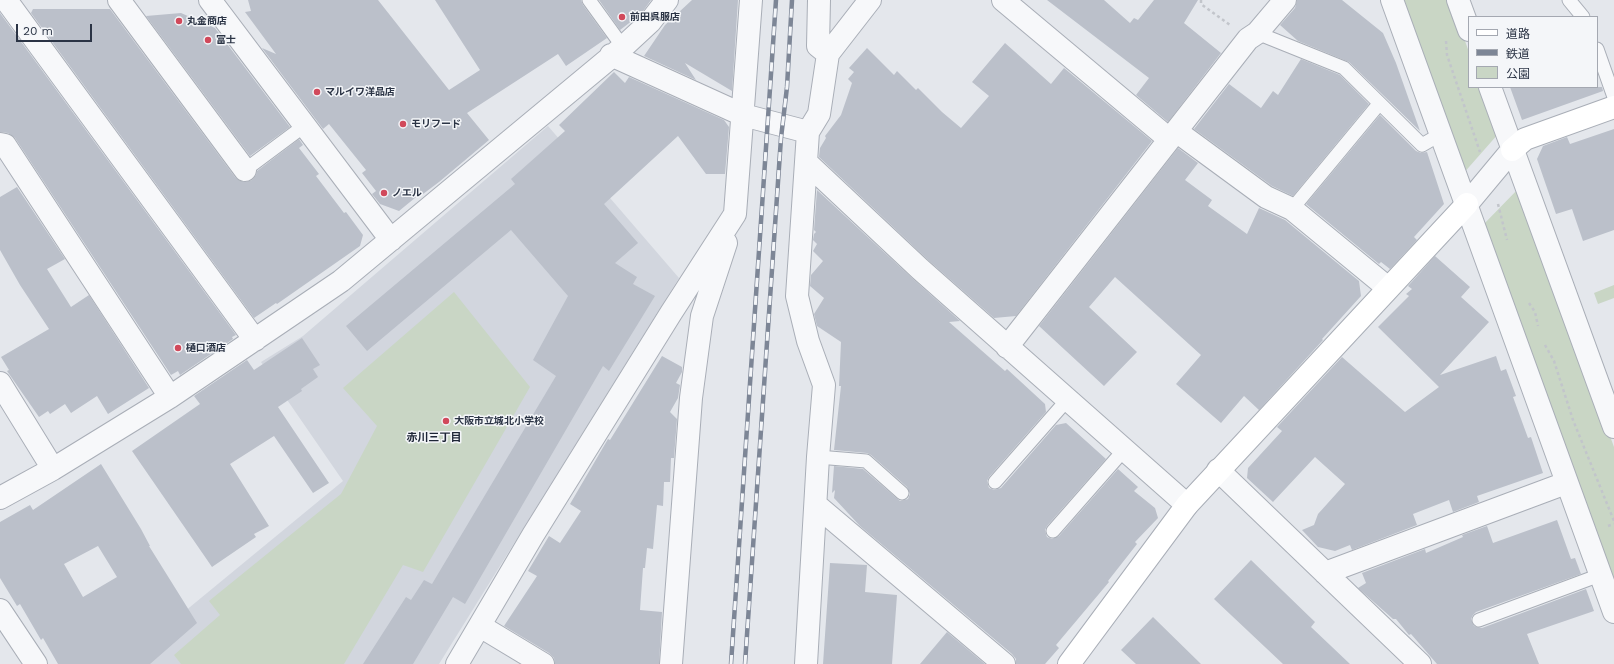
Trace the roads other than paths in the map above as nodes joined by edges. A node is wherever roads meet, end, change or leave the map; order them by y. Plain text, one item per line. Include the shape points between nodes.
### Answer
1 (6, 0) edge
2 (119, 0) edge
3 (210, 0) edge
4 (589, 0) edge
5 (667, 0) edge
6 (751, 0) edge
7 (819, 0) edge
8 (870, 0) edge
9 (1003, 0) edge
10 (1285, 0) edge
11 (1392, 0) edge
12 (1458, 0) edge
13 (1568, 0) edge
14 (1581, 16) edge
15 (1468, 27) edge
16 (1253, 36) junction
17 (617, 51) junction
18 (1598, 52) edge
19 (828, 54) junction
20 (1490, 88) edge
21 (1614, 97) edge
22 (1379, 104) junction
23 (1614, 107) edge
24 (743, 115) junction
25 (304, 126) junction
26 (808, 132) junction
27 (1441, 134) junction
28 (1173, 135) junction
29 (0, 144) edge
30 (1512, 150) junction
31 (806, 162) junction
32 (245, 170) joint
33 (1467, 204) junction
34 (1292, 209) junction
35 (735, 214) junction
36 (391, 240) junction
37 (1388, 288) junction
38 (255, 340) junction
39 (1007, 347) junction
40 (0, 383) edge
41 (170, 398) junction
42 (1067, 400) junction
43 (1614, 427) edge
44 (1124, 450) junction
45 (818, 457) junction
46 (53, 469) junction
47 (1218, 470) junction
48 (995, 482) dead end
49 (1566, 483) junction
50 (902, 492) dead end
51 (0, 498) edge
52 (816, 505) junction
53 (1187, 506) junction
54 (1052, 531) dead end
55 (1325, 573) junction
56 (1600, 575) junction
57 (1614, 612) edge
58 (2, 617) edge
59 (1479, 620) dead end
60 (480, 626) junction
61 (36, 664) edge
62 (457, 664) edge
63 (543, 664) edge
64 (671, 664) edge
65 (806, 664) edge
66 (1004, 664) edge
67 (1069, 664) edge
68 (1420, 664) edge

1 - 38 street
2 - 32 street
3 - 25 street
4 - 17 lane
5 - 17 street via 650,22
6 - 24 street
7 - 19 street via 818,46
8 - 19 street
9 - 28 street
10 - 16 street
11 - 27 street
12 - 15 street
13 - 14 lane
16 - 22 lane via 1344,68
16 - 28 street
17 - 24 street
17 - 36 street
18 - 21 lane
19 - 26 street via 819,114
20 - 30 street
22 - 27 lane via 1422,145
22 - 34 lane
23 - 30 street via 1525,139
24 - 26 street
24 - 35 street
25 - 32 lane
25 - 36 street
26 - 31 street
27 - 33 street
28 - 34 street via 1266,197
28 - 39 street
29 - 41 street via 5,145
30 - 33 street
30 - 43 street
31 - 39 street
31 - 45 street via 797,296 808,341 824,385
33 - 37 street
33 - 49 street
34 - 37 street
35 - 60 street via 533,535
35 - 64 street via 702,316 692,398
36 - 38 street via 341,282
37 - 47 street
38 - 41 street
39 - 42 street
40 - 46 street
41 - 46 street
42 - 44 street
42 - 48 lane
44 - 53 street
44 - 54 lane
45 - 50 lane via 866,461
45 - 52 street
46 - 51 street
47 - 53 street
47 - 55 street
49 - 55 street
49 - 56 street
52 - 65 street
52 - 66 street
53 - 67 street
55 - 68 street
56 - 57 street
56 - 59 lane
58 - 61 street
60 - 62 street
60 - 63 street

